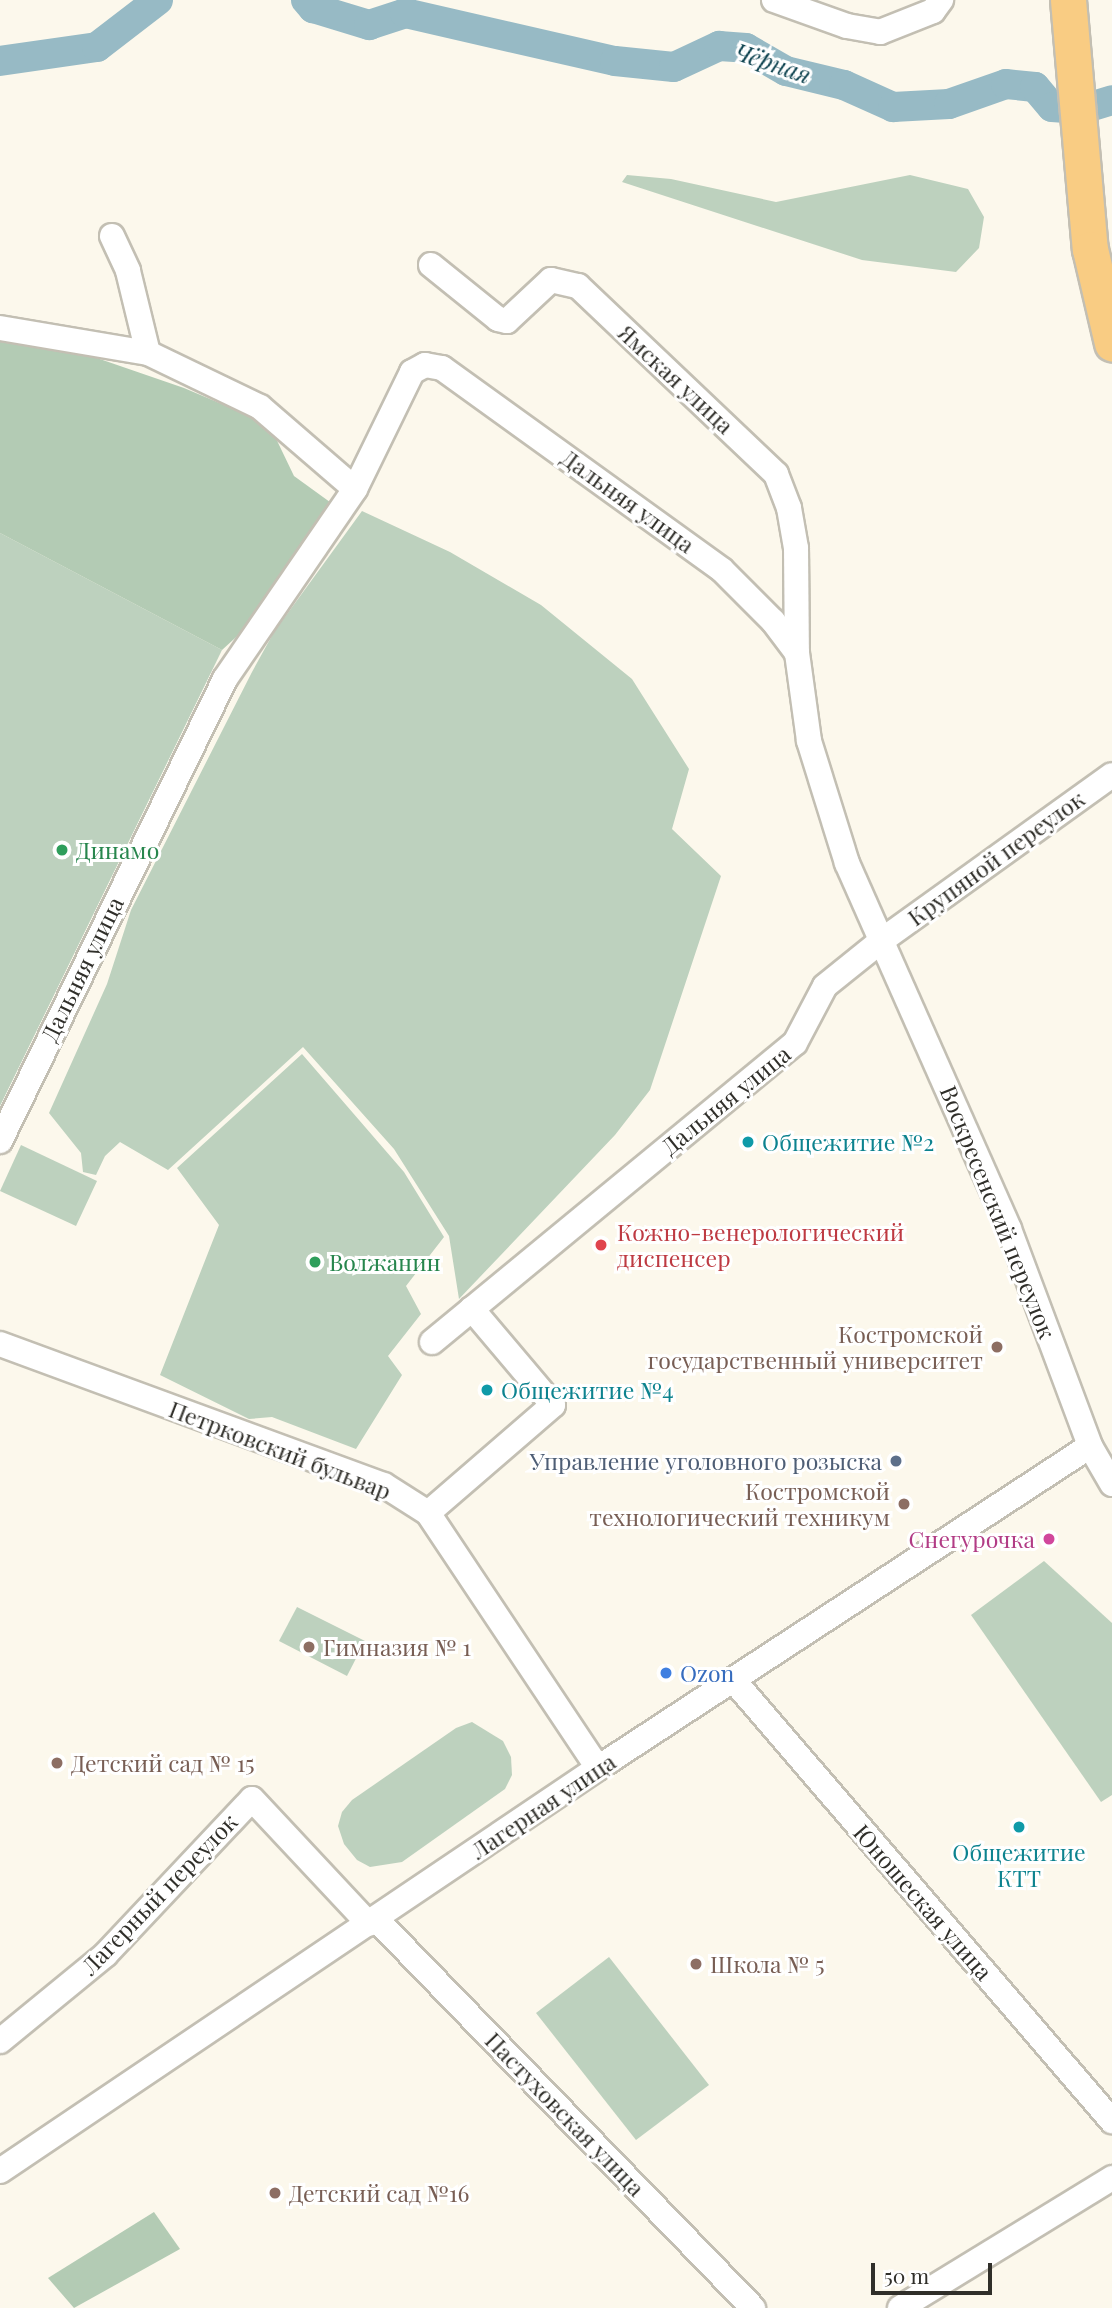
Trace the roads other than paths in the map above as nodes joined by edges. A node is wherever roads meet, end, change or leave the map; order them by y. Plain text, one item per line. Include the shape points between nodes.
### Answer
1 (774, 0) edge
2 (941, 0) edge
3 (1069, 0) edge
4 (112, 236) dead end
5 (431, 265) dead end
6 (0, 328) edge
7 (1112, 343) edge
8 (148, 353) junction
9 (355, 489) junction
10 (797, 653) junction
11 (1112, 775) edge
12 (881, 941) junction
13 (0, 1141) edge
14 (472, 1309) junction
15 (432, 1342) dead end
16 (0, 1344) edge
17 (1090, 1446) junction
18 (1112, 1484) edge
19 (428, 1513) junction
20 (735, 1682) junction
21 (597, 1769) junction
22 (252, 1799) joint
23 (373, 1922) junction
24 (0, 2041) edge
25 (1112, 2121) edge
26 (0, 2171) edge
27 (1112, 2178) edge
28 (753, 2308) edge
29 (900, 2308) edge

1 - 2 street via 847,26 880,32 933,11
3 - 7 highway via 1090,249
4 - 8 street via 128,271
5 - 10 street, Ямская улица via 498,319 507,321 551,280 578,286 776,474 789,508 796,548
6 - 8 street
8 - 9 street via 260,407
9 - 10 street, Дальняя улица via 412,372 425,365 442,368 722,570 773,621
9 - 13 street, Дальняя улица via 225,679
10 - 12 street, Дальняя улица via 809,741 847,863
11 - 12 street, Крупяной переулок
12 - 14 street, Дальняя улица via 825,986 796,1043
12 - 17 street, Воскресенский переулок via 1009,1229
14 - 15 street, Дальняя улица
14 - 19 street via 553,1405
16 - 19 street, Петрковский бульвар via 384,1485
17 - 18 street, Воскресенский переулок
17 - 20 street, Лагерная улица
19 - 21 street, Петрковский бульвар
20 - 21 street, Лагерная улица
20 - 25 street, Юношеская улица
21 - 23 street, Лагерная улица
22 - 23 street, Пастуховская улица
22 - 24 street, Лагерный переулок via 105,1955
23 - 26 street, Лагерная улица
23 - 28 street, Пастуховская улица
27 - 29 street

